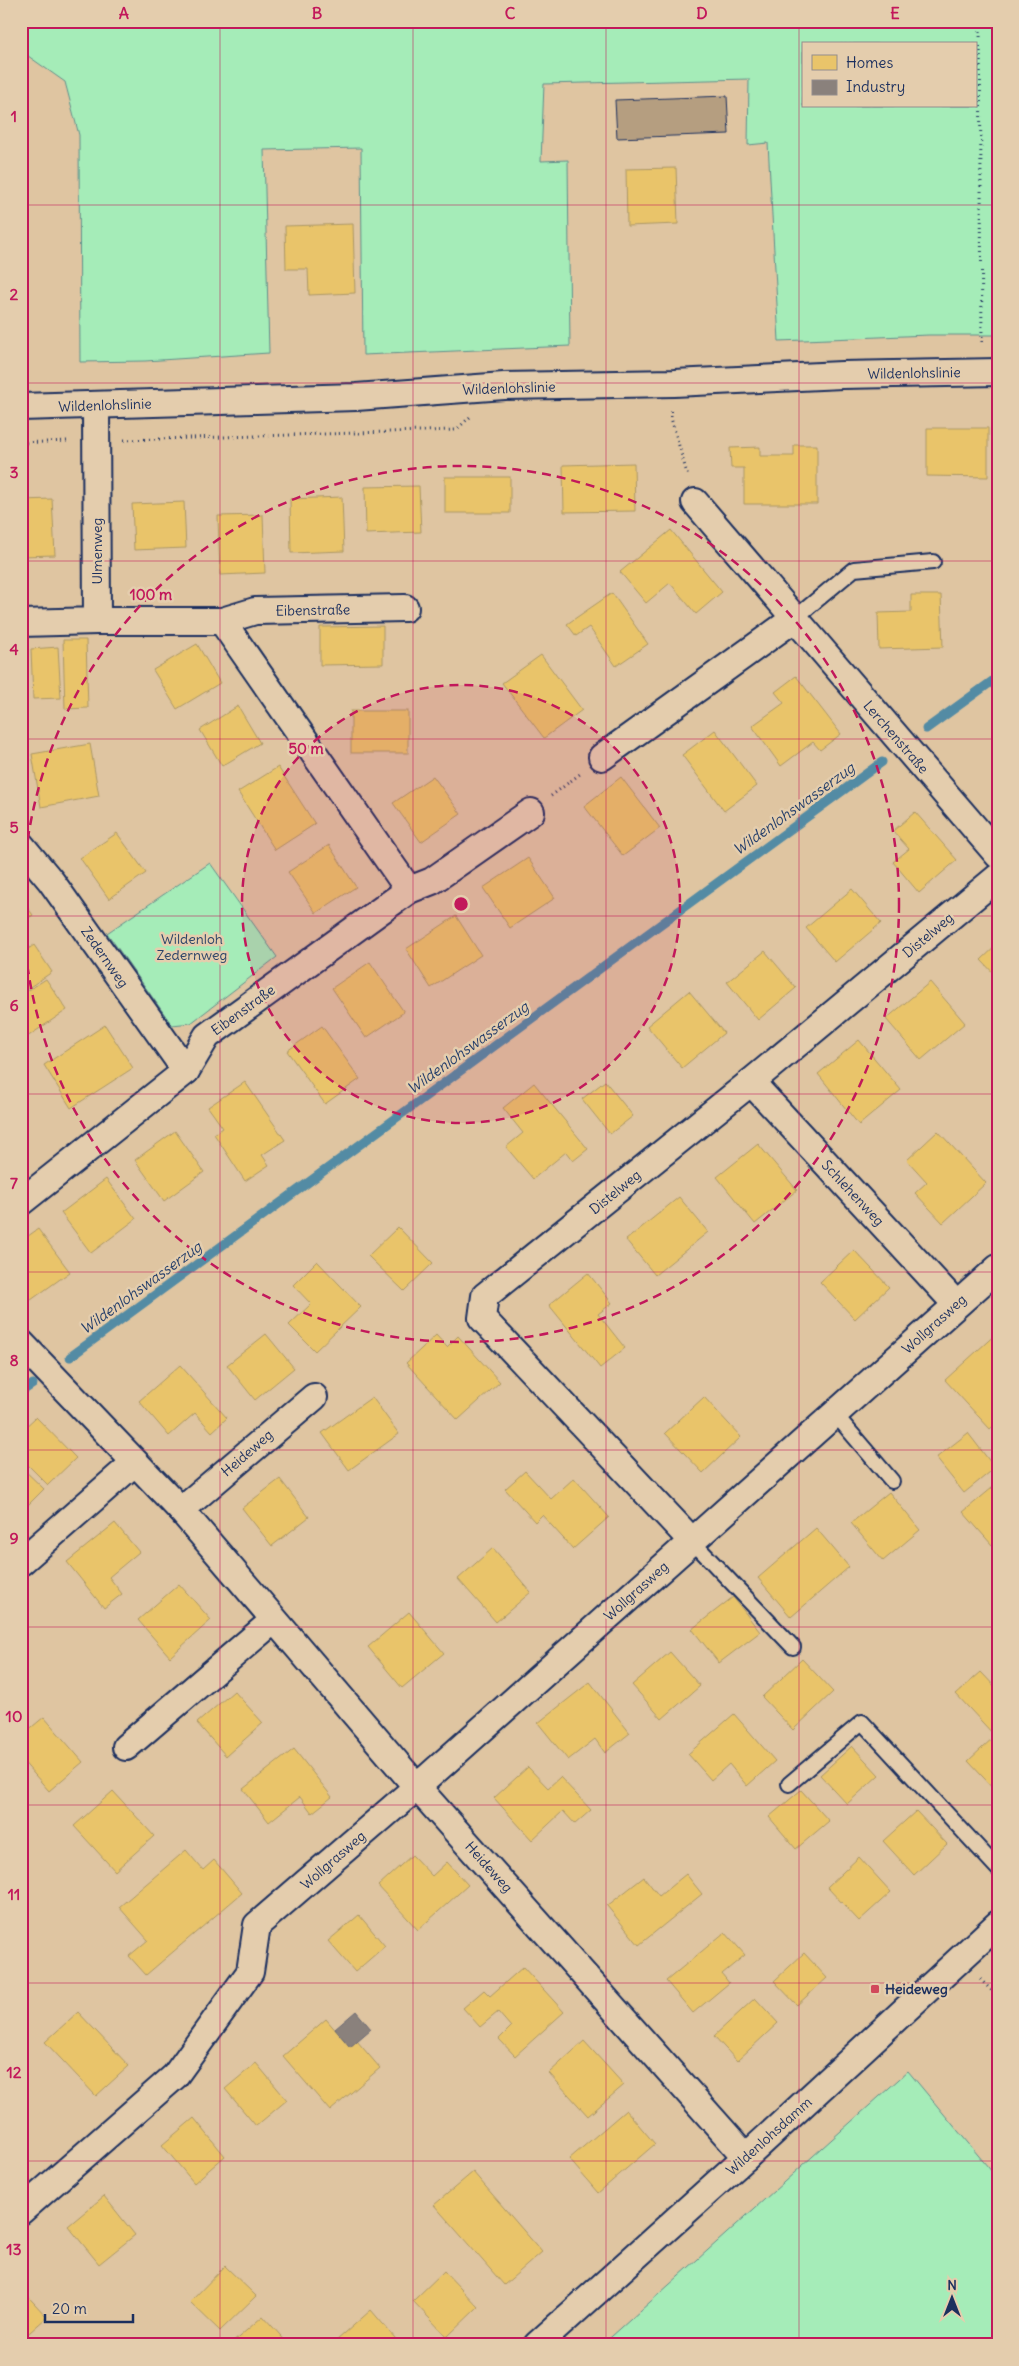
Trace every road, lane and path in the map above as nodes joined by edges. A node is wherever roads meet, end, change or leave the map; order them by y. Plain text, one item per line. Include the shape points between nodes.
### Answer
1 (980, 21) edge
2 (990, 372) edge
3 (504, 386) junction
4 (96, 405) junction
5 (21, 407) edge
6 (670, 418) dead end
7 (98, 441) junction
8 (21, 443) edge
9 (695, 502) joint
10 (933, 562) dead end
11 (405, 608) dead end
12 (794, 619) junction
13 (97, 622) junction
14 (222, 622) junction
15 (21, 623) edge
16 (602, 757) joint
17 (531, 812) joint
18 (21, 845) edge
19 (998, 855) edge
20 (998, 877) edge
21 (409, 890) junction
22 (186, 1071) junction
23 (752, 1082) junction
24 (21, 1202) edge
25 (998, 1268) edge
26 (956, 1304) junction
27 (21, 1343) edge
28 (314, 1397) dead end
29 (834, 1413) junction
30 (134, 1463) junction
31 (892, 1480) dead end
32 (181, 1510) junction
33 (692, 1541) junction
34 (21, 1562) edge
35 (274, 1620) junction
36 (793, 1647) dead end
37 (126, 1747) dead end
38 (789, 1784) dead end
39 (417, 1787) junction
40 (998, 1869) edge
41 (998, 1924) edge
42 (746, 2157) junction
43 (21, 2211) edge
44 (537, 2345) edge

1 - 2 path
2 - 3 street, Wildenlohslinie
3 - 4 street, Wildenlohslinie via 356,397
3 - 7 path via 456,430
4 - 5 street, Wildenlohslinie
4 - 7 street, Ulmenweg
6 - 9 path
7 - 8 path
7 - 13 street, Ulmenweg
9 - 12 street, Lerchenstraße
10 - 12 lane via 854,569
11 - 14 street, Eibenstraße via 255,611
12 - 16 street
12 - 19 street, Lerchenstraße
13 - 14 street, Eibenstraße
13 - 15 street
14 - 21 street
16 - 17 path
17 - 21 street, Eibenstraße via 432,881
18 - 22 street, Zedernweg via 51,881
20 - 23 street, Distelweg
21 - 22 street, Eibenstraße via 208,1036
22 - 24 street, Eibenstraße
23 - 26 street, Schlehenweg
23 - 33 street, Distelweg via 485,1296 482,1318
25 - 26 street, Wollgrasweg
26 - 29 street, Wollgrasweg
27 - 30 street, Heideweg
28 - 32 street, Heideweg
29 - 31 lane
29 - 33 street, Wollgrasweg
30 - 32 street, Heideweg
30 - 34 street
32 - 35 street, Heideweg
33 - 36 lane
33 - 39 street, Wollgrasweg
35 - 37 street
35 - 39 street, Heideweg
38 - 40 lane via 862,1722
39 - 42 street, Heideweg
39 - 43 street, Wollgrasweg via 257,1925 250,1972 175,2076
41 - 42 street, Wildenlohsdamm
42 - 44 street, Wildenlohsdamm

